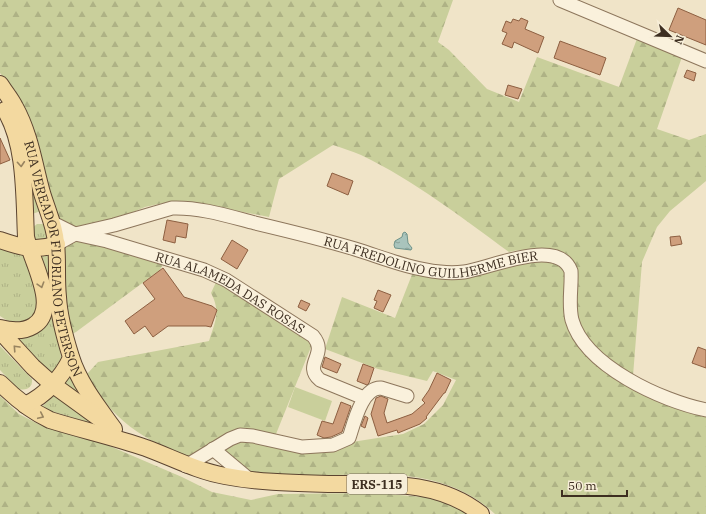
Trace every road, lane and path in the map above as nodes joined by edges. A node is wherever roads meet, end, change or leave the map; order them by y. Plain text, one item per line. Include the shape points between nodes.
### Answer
1 (560, 0) edge
2 (706, 61) edge
3 (0, 84) edge
4 (0, 101) edge
5 (51, 222) junction
6 (26, 224) junction
7 (75, 234) junction
8 (0, 239) edge
9 (57, 244) junction
10 (28, 248) junction
11 (2, 328) edge
12 (71, 358) junction
13 (34, 367) junction
14 (52, 384) junction
15 (6, 389) edge
16 (407, 396) dead end
17 (364, 398) junction
18 (25, 405) junction
19 (706, 410) edge
20 (114, 429) junction
21 (146, 448) junction
22 (212, 450) junction
23 (186, 466) junction
24 (250, 480) junction
25 (481, 514) edge

1 - 2 street
3 - 5 main road, RUA VEREADOR FLORIANO PETERSON via 15,105 24,125
4 -> 6 main road, RUA VEREADOR FLORIANO PETERSON via 16,135 21,156
5 - 6 main road, RUA FREDOLINO GUILHERME BIER via 41,218 32,219
5 - 7 street, RUA FREDOLINO GUILHERME BIER
5 - 9 main road, RUA VEREADOR FLORIANO PETERSON
6 - 8 main road, RUA FREDOLINO GUILHERME BIER
6 - 10 main road, RUA VEREADOR FLORIANO PETERSON
7 - 9 street, RUA FREDOLINO GUILHERME BIER
7 - 17 street, RUA ALAMEDA DAS ROSAS via 204,270 226,280 313,336 319,350 313,367 314,375 320,380
7 - 19 street, RUA FREDOLINO GUILHERME BIER via 172,208 182,208 220,214 314,237 416,269 463,272 526,256 558,258 564,260 571,271 570,312 576,331 596,356 642,387 671,400
8 - 10 main road, RUA FREDOLINO GUILHERME BIER
9 - 10 main road, RUA FREDOLINO GUILHERME BIER via 41,249
9 - 12 main road, RUA VEREADOR FLORIANO PETERSON via 58,298
10 -> 11 main road, RUA VEREADOR FLORIANO PETERSON via 45,297 44,315 30,328
13 -> 11 main road, ERS-115
12 - 14 main road via 65,370
12 - 20 main road, RUA VEREADOR FLORIANO PETERSON via 94,401
13 - 14 main road, ERS-115
13 - 15 main road via 36,380 31,393 22,397
14 - 18 main road via 37,399
14 - 20 main road, ERS-115
15 - 18 main road, ERS-115
16 - 17 street via 377,388
17 - 22 street via 349,438 333,445 302,447 240,435
18 -> 21 main road, ERS-115 via 50,420
20 - 21 main road, ERS-115
21 - 23 main road, ERS-115
22 - 23 street
22 - 24 street
23 - 24 main road, ERS-115
24 - 25 main road, ERS-115 via 410,486 450,495

